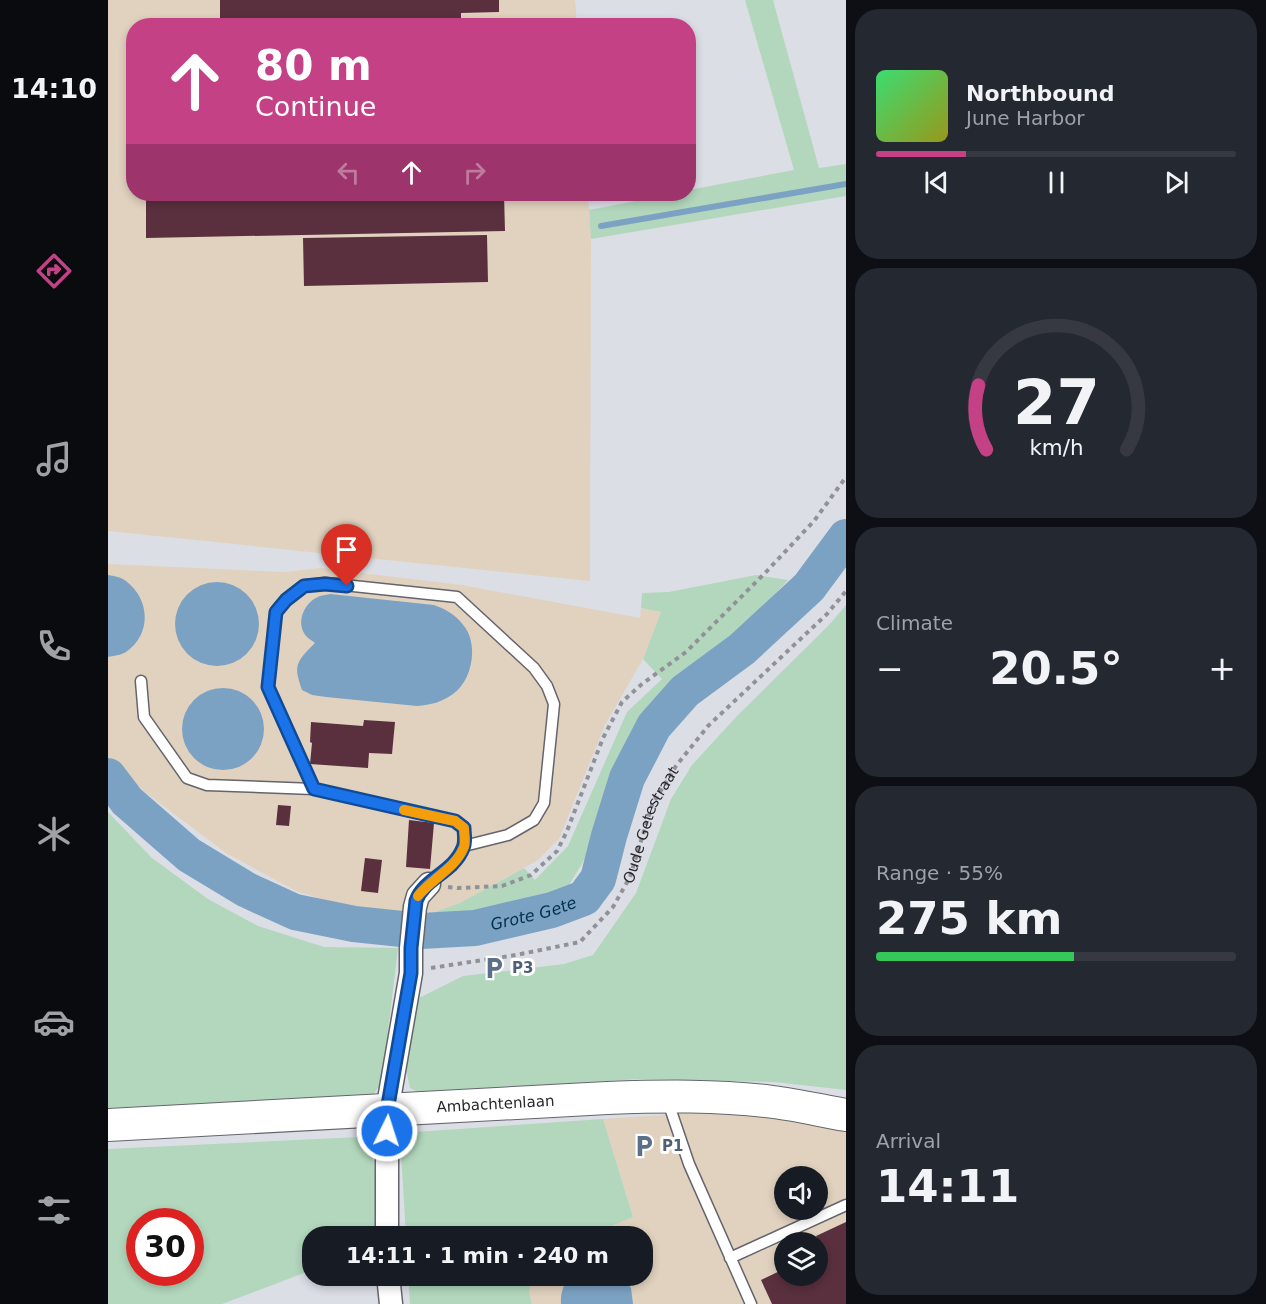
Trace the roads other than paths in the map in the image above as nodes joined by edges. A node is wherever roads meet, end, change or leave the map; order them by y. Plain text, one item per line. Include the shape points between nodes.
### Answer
1 (141, 681) dead end
2 (314, 789) junction
3 (464, 846) junction
4 (429, 884) joint
5 (666, 1096) junction
6 (387, 1111) junction
7 (846, 1115) edge
8 (108, 1125) edge
9 (846, 1205) edge
10 (387, 1226) edge
11 (730, 1257) junction
12 (389, 1286) edge
13 (391, 1304) edge
14 (751, 1304) edge

1 - 2 lane via 144,717 187,778 207,785
2 - 3 lane via 455,821 464,828
2 - 3 lane via 268,687 276,612 304,586 325,584 458,597 534,668 554,704 544,803 534,820 508,835
3 - 4 lane via 452,866
4 - 6 street via 418,896 411,973
5 - 6 street, Ambachtenlaan
5 - 7 street, Ambachtenlaan via 774,1102
5 - 11 lane via 689,1164
6 - 8 street, Ambachtenlaan
6 - 10 street
9 - 11 lane
11 - 14 lane
12 - 13 street

